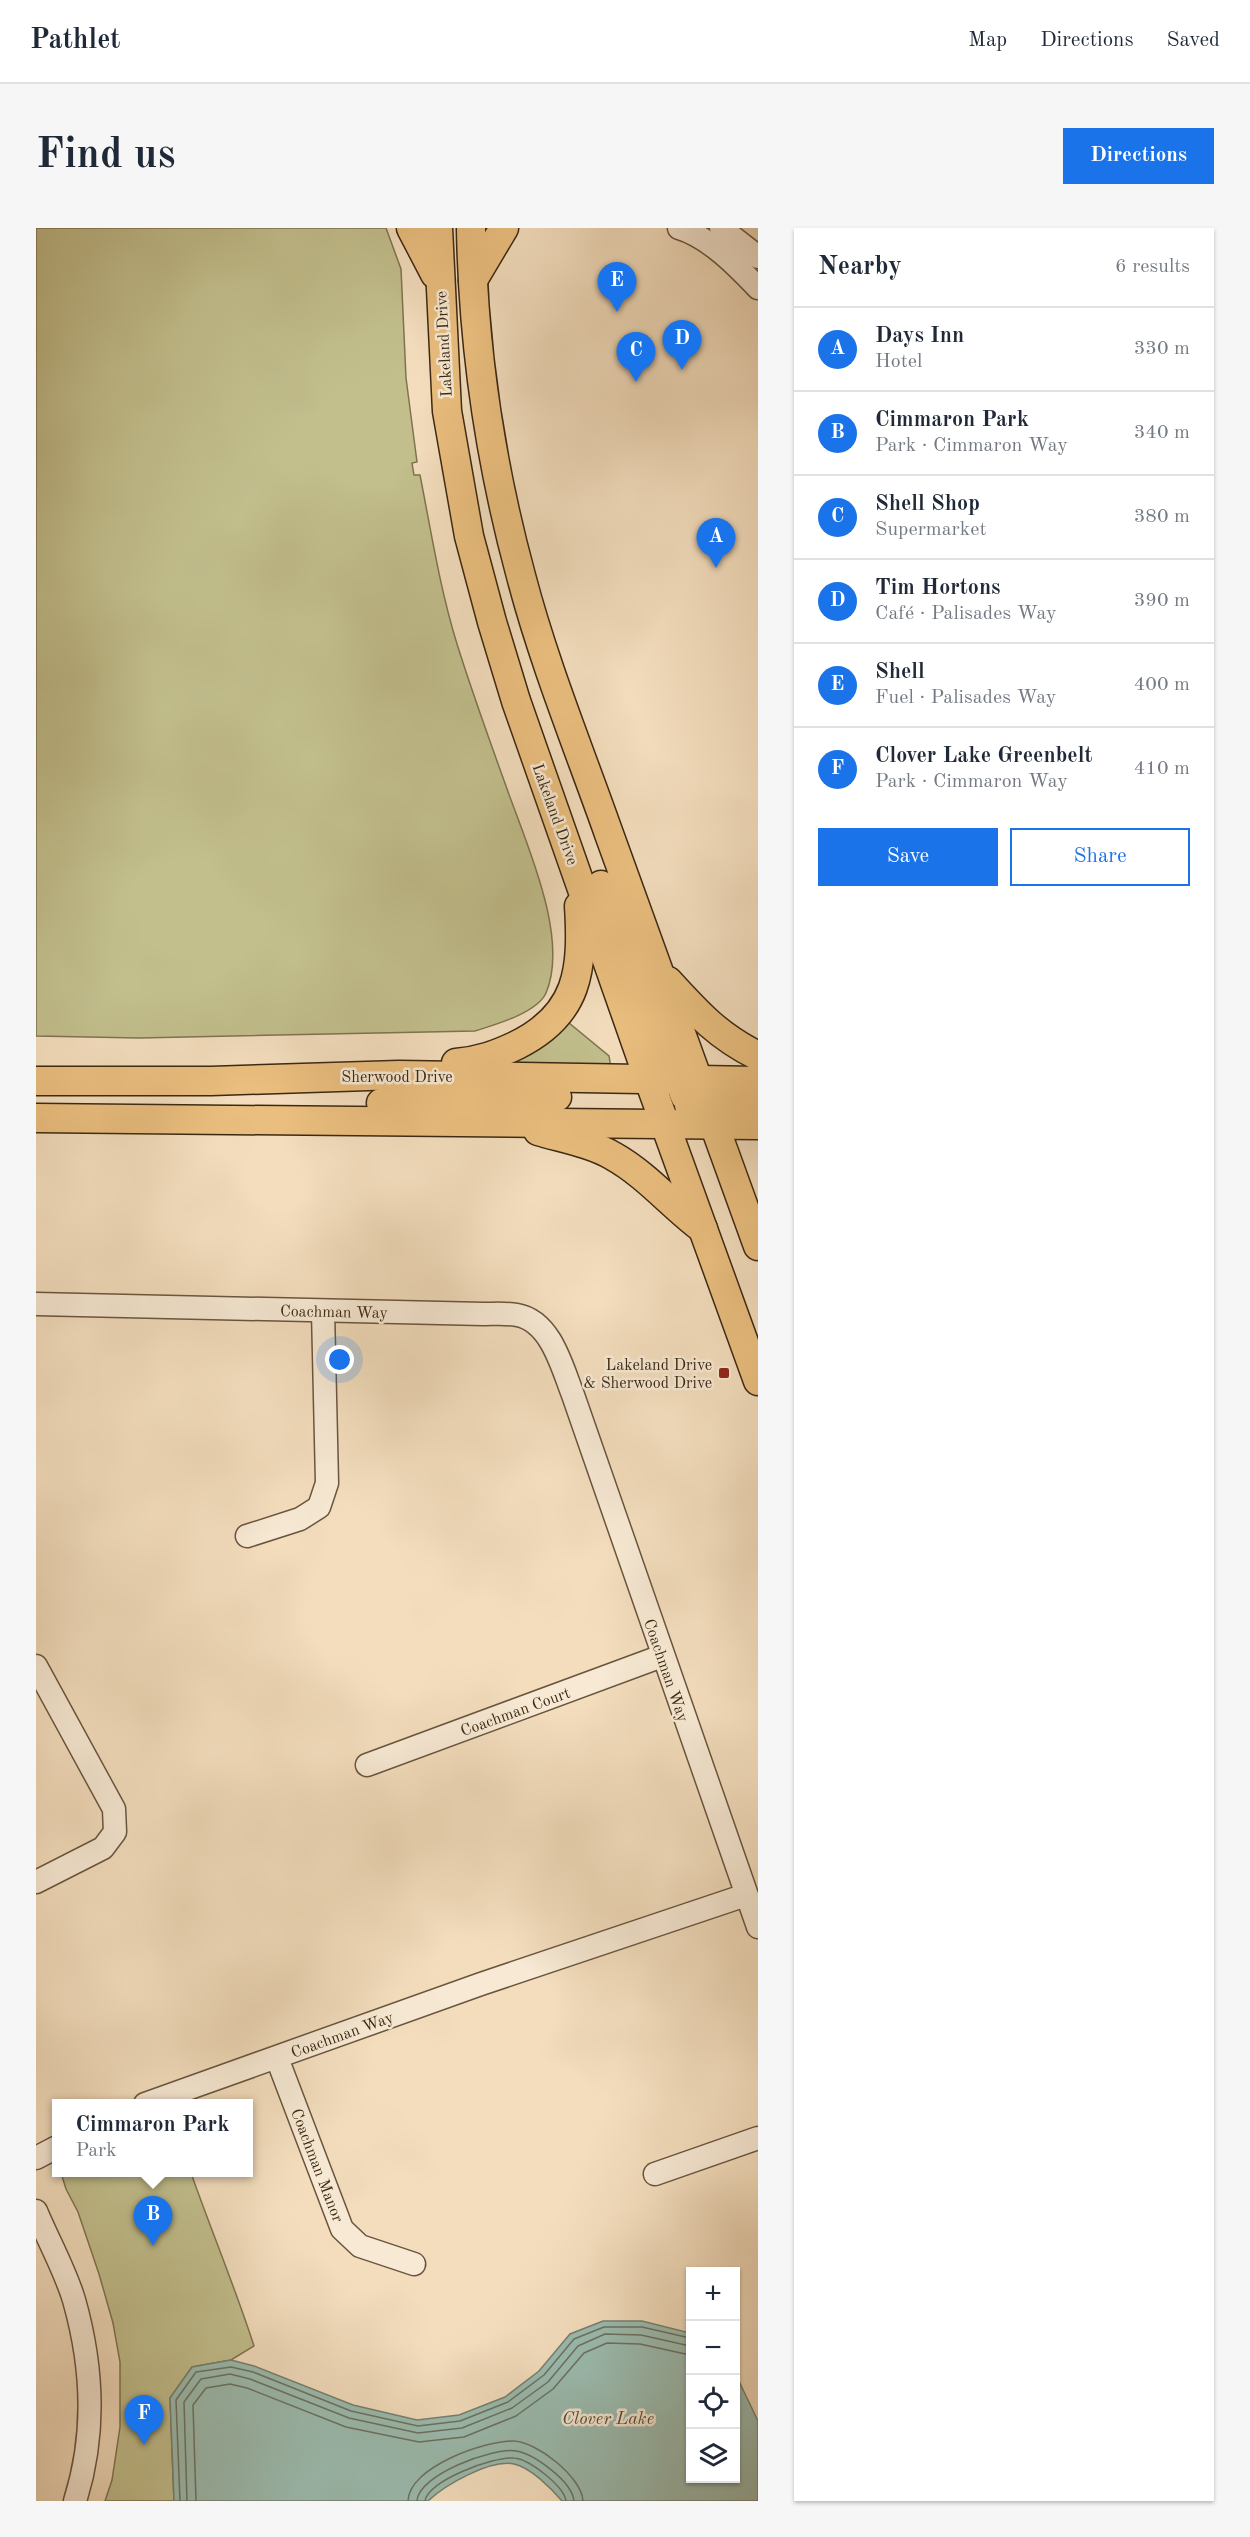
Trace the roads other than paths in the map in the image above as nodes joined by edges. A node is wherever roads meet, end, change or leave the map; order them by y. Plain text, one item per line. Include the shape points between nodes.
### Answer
1 (411, 228) edge
2 (438, 228) edge
3 (471, 228) edge
4 (504, 228) edge
5 (679, 228) edge
6 (721, 228) edge
7 (758, 257) edge
8 (472, 281) junction
9 (439, 283) junction
10 (758, 288) edge
11 (535, 755) junction
12 (569, 848) junction
13 (659, 970) junction
14 (758, 1056) edge
15 (399, 1075) junction
16 (36, 1081) edge
17 (758, 1081) edge
18 (695, 1097) junction
19 (656, 1101) junction
20 (758, 1104) edge
21 (36, 1118) edge
22 (291, 1121) junction
23 (510, 1122) junction
24 (758, 1125) edge
25 (703, 1229) junction
26 (758, 1246) edge
27 (36, 1304) edge
28 (323, 1311) junction
29 (758, 1382) edge
30 (247, 1536) dead end
31 (662, 1656) junction
32 (36, 1666) edge
33 (367, 1765) dead end
34 (36, 1882) edge
35 (746, 1895) junction
36 (758, 1927) edge
37 (277, 2058) junction
38 (157, 2099) edge
39 (758, 2138) edge
40 (52, 2150) edge
41 (36, 2158) edge
42 (655, 2174) dead end
43 (36, 2211) edge
44 (414, 2264) dead end
45 (75, 2501) edge

1 - 9 main road
2 - 9 main road, Lakeland Drive
3 - 8 main road, Lakeland Drive
4 - 8 main road
5 - 10 street via 691,231 711,246
6 - 7 street
8 - 13 main road, Lakeland Drive via 486,417 521,578
9 - 11 main road, Lakeland Drive via 447,411 469,536
11 - 12 main road, Lakeland Drive
11 - 18 main road via 572,810
12 - 15 main road via 579,904 580,945 575,985 562,1010 543,1030 494,1057
12 - 19 main road, Lakeland Drive
13 - 14 main road via 724,1038
13 - 18 main road, Lakeland Drive
15 - 16 main road, Sherwood Drive
15 - 19 main road, Sherwood Drive
17 - 18 main road, Sherwood Drive
18 - 19 main road, Sherwood Drive
18 - 19 main road, Sherwood Drive
18 - 20 main road
18 - 24 main road, Sherwood Drive
18 - 26 main road, Lakeland Drive
19 - 22 main road via 528,1097 371,1104
19 - 23 main road, Sherwood Drive
19 - 25 main road, Lakeland Drive
21 - 22 main road, Sherwood Drive
22 - 23 main road, Sherwood Drive
23 - 25 main road via 610,1154
25 - 29 main road, Lakeland Drive
27 - 28 street, Coachman Way
28 - 30 street via 327,1483 319,1507 300,1519
28 - 31 street, Coachman Way via 518,1315 545,1332 573,1395
31 - 33 street, Coachman Court
31 - 35 street, Coachman Way
32 - 34 street via 114,1809 115,1832 103,1848
35 - 36 street
35 - 37 street, Coachman Way
37 - 38 street, Coachman Way
37 - 44 street, Coachman Manor via 342,2229 360,2246
39 - 42 street
40 - 41 street
43 - 45 street via 74,2300 89,2377 90,2436

